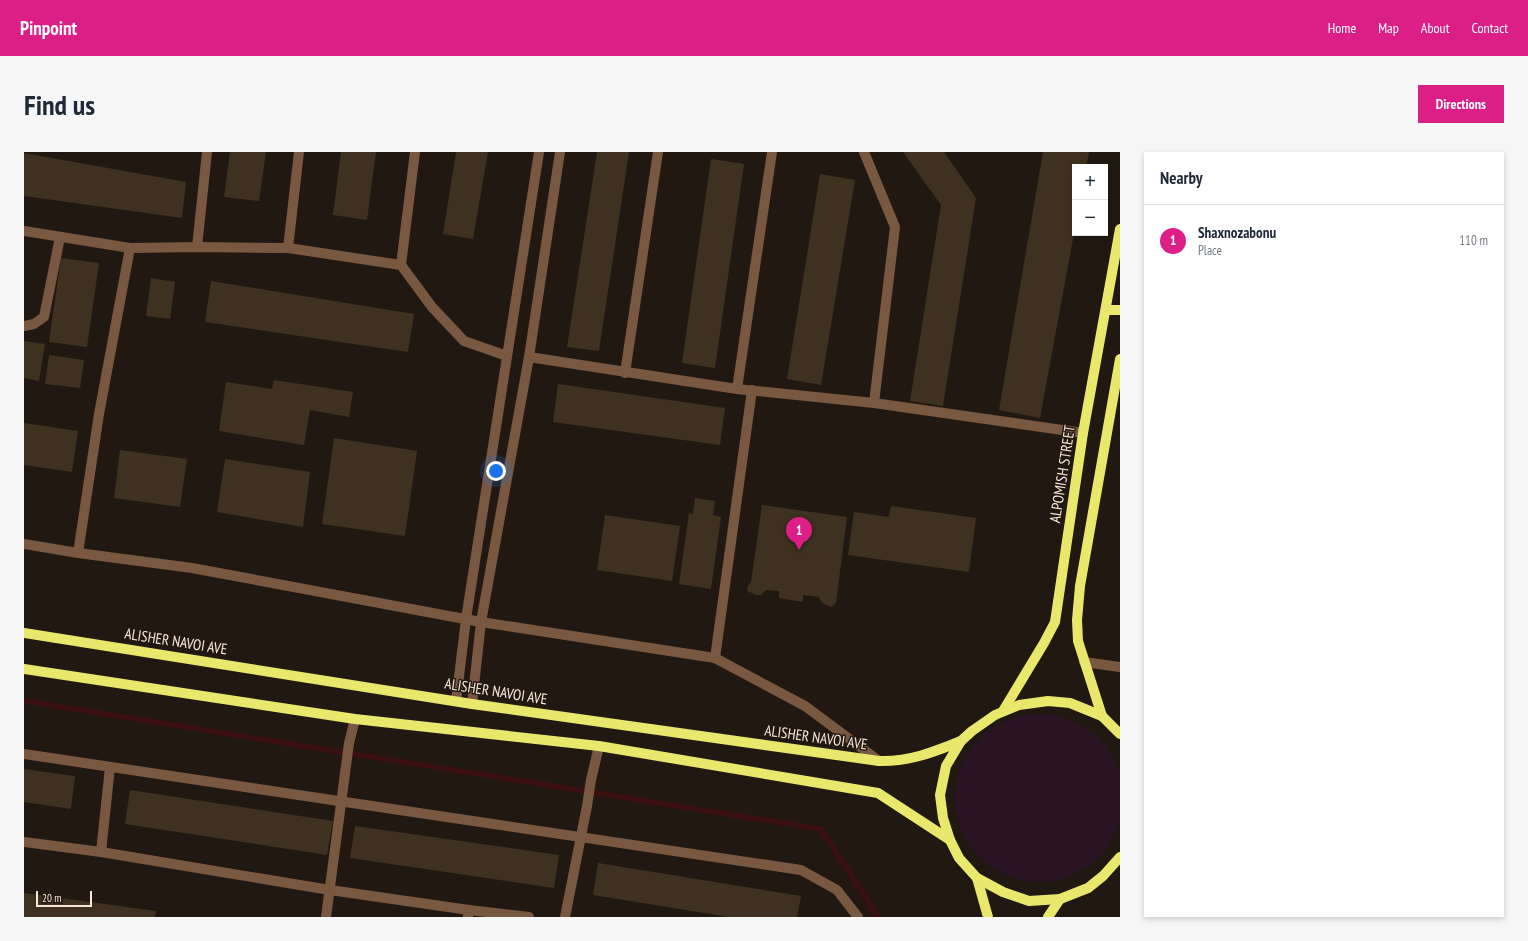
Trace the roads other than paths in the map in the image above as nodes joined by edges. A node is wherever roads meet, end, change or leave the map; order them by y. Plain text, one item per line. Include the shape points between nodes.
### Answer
1 (207, 152) edge
2 (298, 152) edge
3 (416, 152) edge
4 (539, 152) edge
5 (560, 152) edge
6 (658, 152) edge
7 (772, 152) edge
8 (864, 152) edge
9 (1120, 229) edge
10 (24, 231) edge
11 (60, 237) junction
12 (197, 247) junction
13 (130, 248) junction
14 (288, 248) junction
15 (401, 265) junction
16 (1106, 310) junction
17 (1120, 310) edge
18 (24, 326) edge
19 (507, 356) junction
20 (529, 357) junction
21 (1120, 359) edge
22 (625, 373) junction
23 (737, 389) junction
24 (752, 390) junction
25 (874, 403) junction
26 (1083, 433) junction
27 (24, 544) edge
28 (78, 553) junction
29 (466, 619) junction
30 (481, 622) junction
31 (24, 632) edge
32 (715, 658) junction
33 (1084, 662) junction
34 (1120, 667) edge
35 (24, 669) edge
36 (456, 701) junction
37 (472, 704) junction
38 (1003, 711) junction
39 (1102, 716) junction
40 (355, 718) junction
41 (1120, 734) edge
42 (961, 741) junction
43 (599, 746) junction
44 (24, 754) edge
45 (879, 761) junction
46 (110, 767) junction
47 (341, 801) junction
48 (581, 837) junction
49 (950, 840) junction
50 (24, 842) edge
51 (101, 852) junction
52 (1120, 857) edge
53 (978, 878) junction
54 (330, 890) junction
55 (1060, 899) junction
56 (468, 914) edge
57 (855, 916) edge
58 (326, 917) edge
59 (529, 917) edge
60 (565, 917) edge
61 (988, 917) edge
62 (1048, 917) edge

1 - 12 street
2 - 14 street
3 - 15 street
4 - 19 street
5 - 20 street
6 - 22 street
7 - 23 street
8 - 25 street via 895,227
9 - 16 main road, ALPOMISH STREET
10 - 11 street
11 - 13 street
11 - 18 street via 44,317 34,324
12 - 13 street
12 - 14 street
13 - 28 street via 99,414
14 - 15 street
15 - 19 street via 432,307 464,341
16 - 17 main road
16 - 26 main road, ALPOMISH STREET
19 - 29 street
20 - 22 street
20 - 30 street
21 - 33 main road via 1080,586 1078,641
22 - 23 street
23 - 24 street
24 - 25 street
24 - 32 street
25 - 26 street
26 - 38 main road, ALPOMISH STREET via 1055,622
27 - 28 street
28 - 29 street via 192,568
29 - 30 street
29 - 36 street
30 - 32 street
30 - 37 street
31 - 36 main road, ALISHER NAVOI AVE
32 - 45 street via 805,706
33 - 34 street
33 - 39 main road
35 - 40 main road
36 - 37 main road, ALISHER NAVOI AVE
37 - 45 main road, ALISHER NAVOI AVE
38 - 39 main road via 1018,705 1048,701 1070,703
38 - 42 main road
39 - 41 main road
40 - 43 main road
40 - 47 street via 348,743
42 - 45 main road, ALISHER NAVOI AVE via 920,757
42 - 49 main road via 946,766 940,795 943,818
43 - 48 street
43 - 49 main road via 878,793
44 - 46 street
46 - 47 street
46 - 51 street
47 - 48 street
47 - 54 street
48 - 57 street via 801,870 837,890
48 - 60 street
49 - 53 main road via 959,858
50 - 51 street
51 - 54 street
52 - 55 main road via 1088,888
53 - 55 main road via 1003,892 1029,901
53 - 61 main road
54 - 56 street
54 - 58 street
55 - 62 main road
56 - 59 street

